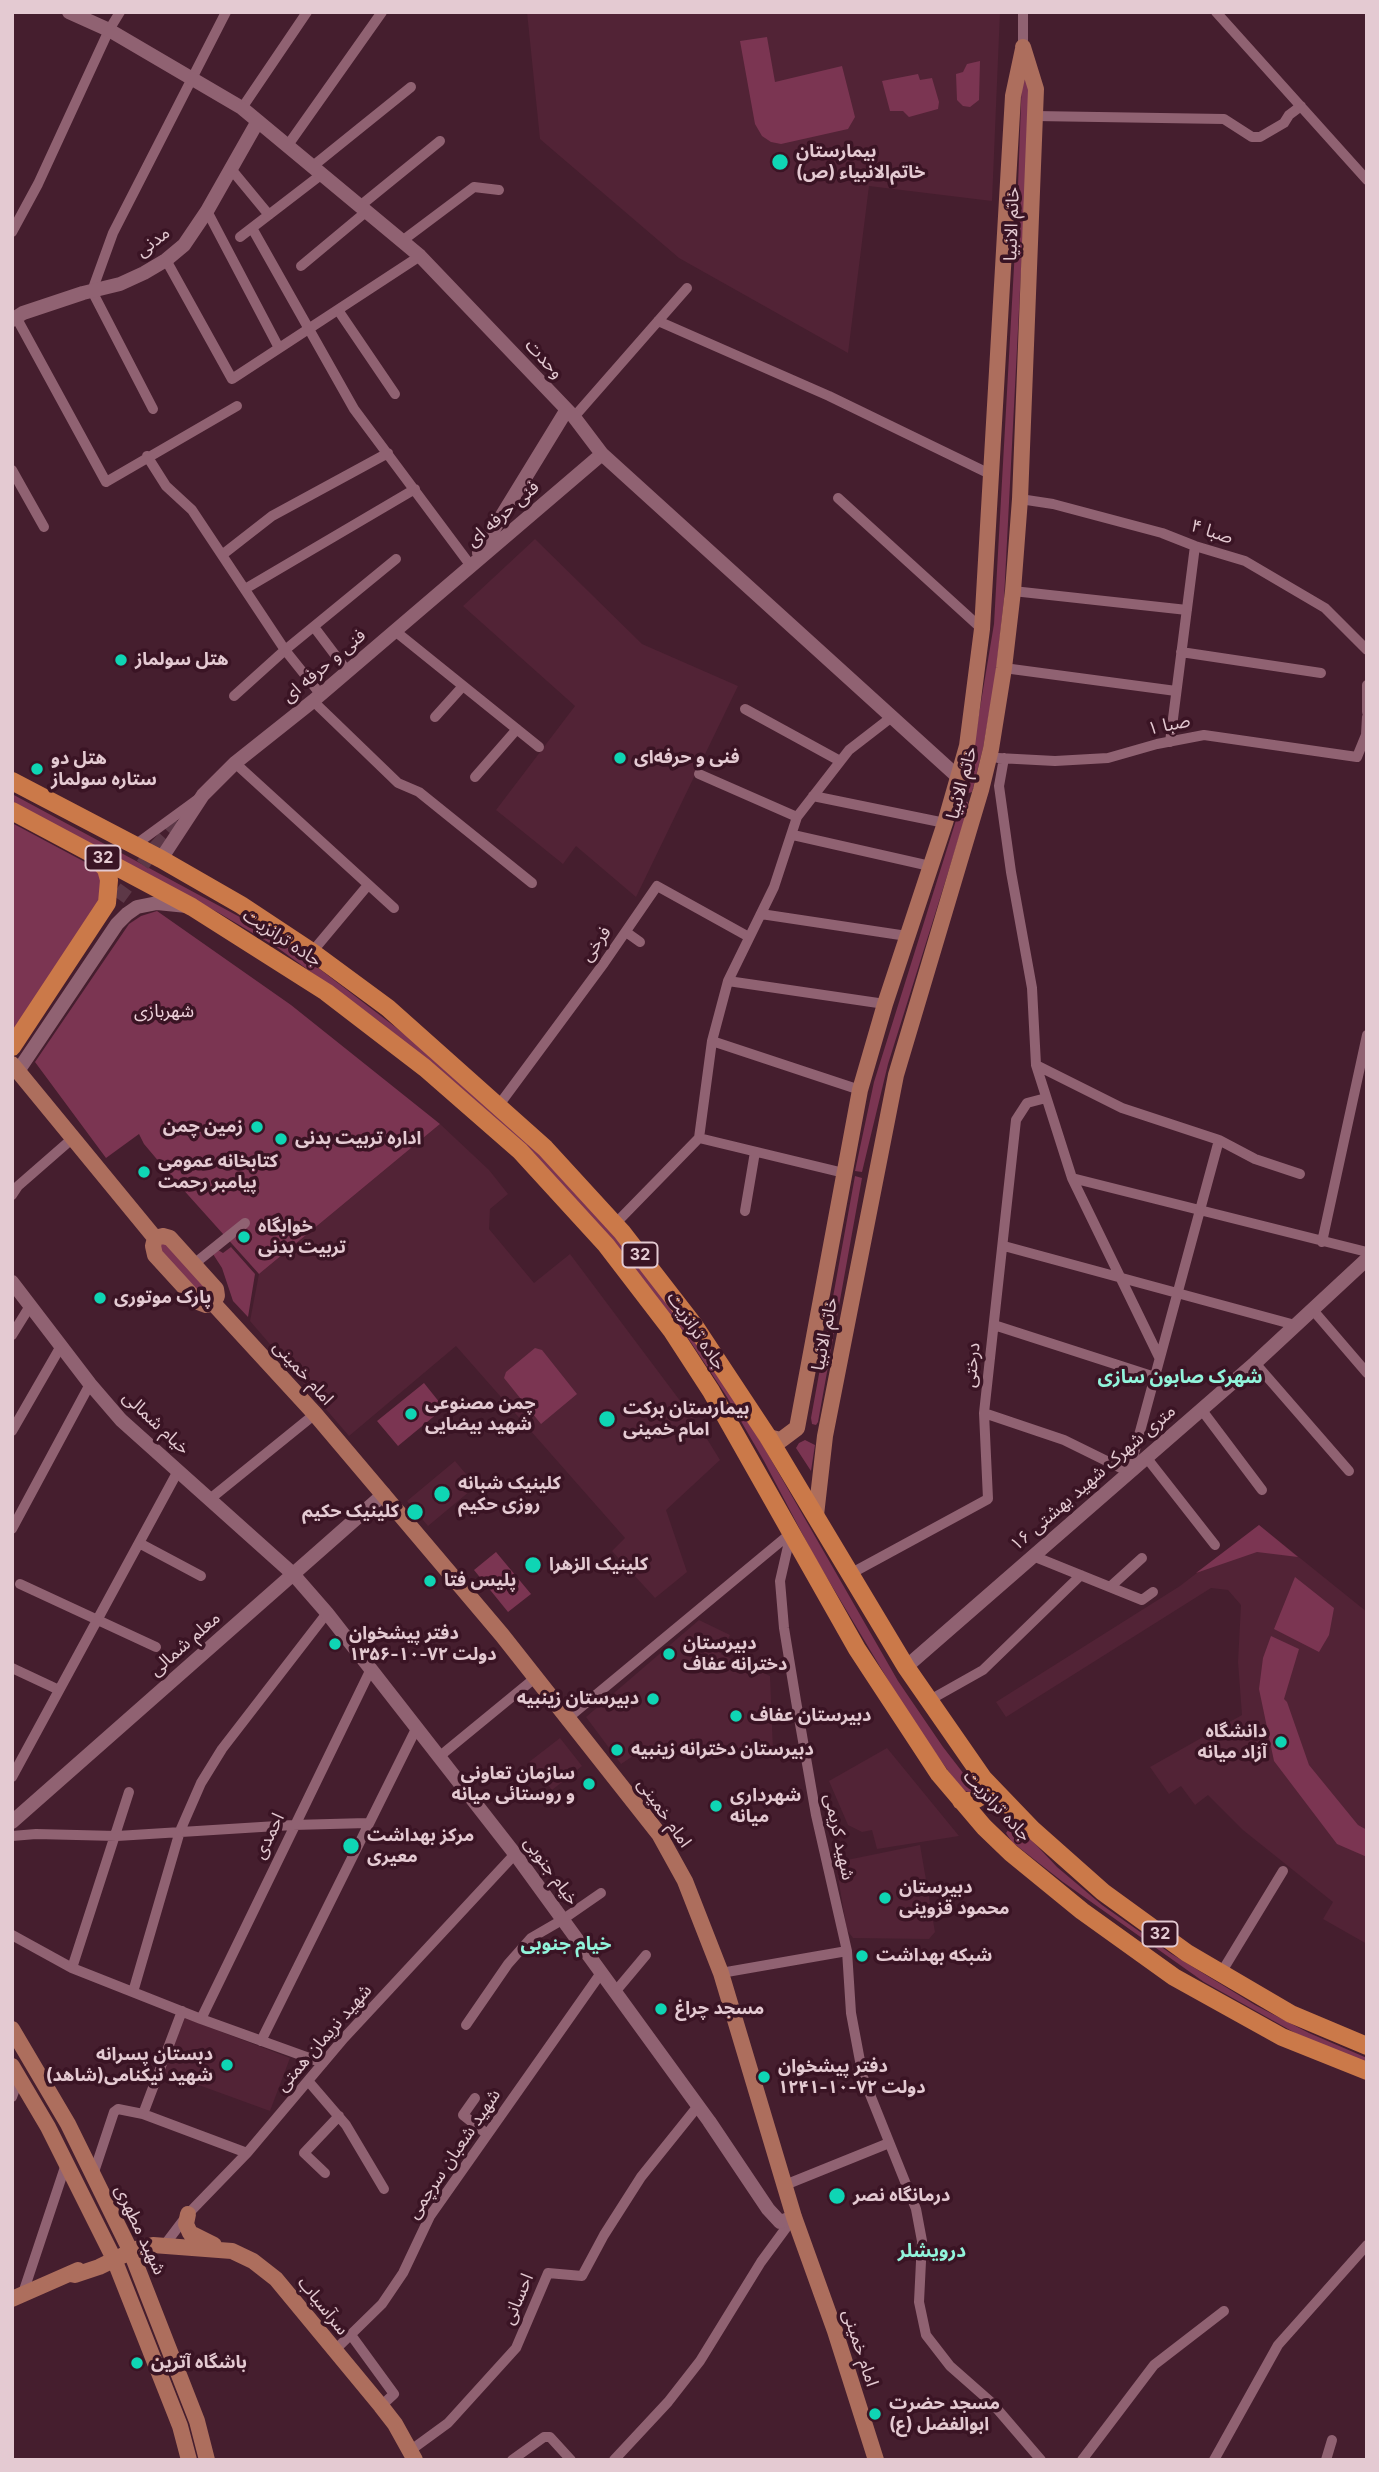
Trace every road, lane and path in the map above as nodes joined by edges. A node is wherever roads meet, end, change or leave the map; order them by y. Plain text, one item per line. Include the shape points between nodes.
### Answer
1 (69, 12) edge
2 (120, 12) edge
3 (226, 12) edge
4 (307, 12) edge
5 (382, 12) edge
6 (1023, 12) edge
7 (1216, 12) edge
8 (109, 30) junction
9 (1023, 47) junction
10 (193, 79) junction
11 (411, 87) dead end
12 (1301, 106) junction
13 (242, 108) junction
14 (1035, 116) junction
15 (258, 121) junction
16 (440, 141) dead end
17 (288, 145) junction
18 (231, 169) junction
19 (317, 170) junction
20 (1367, 180) edge
21 (499, 190) dead end
22 (364, 208) junction
23 (207, 211) junction
24 (269, 215) junction
25 (252, 228) junction
26 (12, 232) edge
27 (240, 237) dead end
28 (402, 241) junction
29 (419, 257) junction
30 (166, 260) junction
31 (301, 266) dead end
32 (687, 288) dead end
33 (92, 290) junction
34 (338, 310) junction
35 (14, 318) edge
36 (658, 321) junction
37 (310, 328) junction
38 (279, 348) junction
39 (395, 394) dead end
40 (237, 405) dead end
41 (153, 409) dead end
42 (570, 414) junction
43 (388, 453) junction
44 (602, 454) junction
45 (147, 456) junction
46 (12, 470) edge
47 (992, 475) junction
48 (415, 489) junction
49 (838, 498) dead end
50 (1020, 499) junction
51 (44, 527) dead end
52 (1195, 546) junction
53 (222, 555) junction
54 (396, 559) dead end
55 (471, 566) junction
56 (245, 589) junction
57 (1013, 591) junction
58 (1186, 610) junction
59 (314, 626) junction
60 (982, 629) junction
61 (395, 631) junction
62 (285, 650) junction
63 (1367, 650) edge
64 (1181, 652) junction
65 (978, 664) junction
66 (1004, 668) junction
67 (348, 672) junction
68 (1321, 673) dead end
69 (1367, 685) edge
70 (464, 686) junction
71 (1176, 691) junction
72 (234, 696) dead end
73 (317, 698) junction
74 (745, 709) dead end
75 (1367, 714) edge
76 (893, 716) junction
77 (435, 718) dead end
78 (517, 729) junction
79 (1170, 742) junction
80 (539, 747) dead end
81 (996, 759) junction
82 (840, 761) junction
83 (235, 763) junction
84 (699, 774) dead end
85 (475, 777) dead end
86 (958, 777) junction
87 (12, 781) edge
88 (203, 795) junction
89 (813, 796) junction
90 (12, 811) edge
91 (797, 817) junction
92 (945, 823) junction
93 (793, 835) junction
94 (135, 845) junction
95 (85, 849) junction
96 (161, 859) junction
97 (930, 866) junction
98 (532, 883) dead end
99 (368, 885) junction
100 (922, 893) junction
101 (118, 899) tunnel mouth
102 (947, 900) junction
103 (192, 907) junction
104 (394, 908) dead end
105 (761, 914) junction
106 (626, 932) junction
107 (907, 936) junction
108 (749, 937) junction
109 (640, 942) dead end
110 (312, 952) junction
111 (728, 981) junction
112 (885, 1004) junction
113 (1367, 1035) edge
114 (712, 1041) junction
115 (12, 1047) edge
116 (1036, 1065) junction
117 (14, 1069) edge
118 (860, 1090) junction
119 (1046, 1098) junction
120 (499, 1105) junction
121 (73, 1138) junction
122 (699, 1138) junction
123 (1219, 1140) junction
124 (755, 1152) junction
125 (844, 1173) junction
126 (1300, 1174) dead end
127 (1072, 1178) junction
128 (12, 1195) edge
129 (1200, 1209) junction
130 (746, 1211) dead end
131 (245, 1223) dead end
132 (615, 1224) junction
133 (155, 1238) junction
134 (1322, 1242) junction
135 (1004, 1246) junction
136 (1366, 1259) edge
137 (194, 1264) junction
138 (1120, 1277) junction
139 (12, 1282) edge
140 (1177, 1293) junction
141 (213, 1303) junction
142 (30, 1306) junction
143 (1312, 1309) junction
144 (994, 1325) junction
145 (1295, 1325) junction
146 (12, 1335) edge
147 (61, 1346) junction
148 (1159, 1357) junction
149 (1255, 1363) junction
150 (1367, 1373) edge
151 (1155, 1377) junction
152 (90, 1384) junction
153 (1201, 1409) junction
154 (984, 1413) junction
155 (314, 1414) junction
156 (797, 1427) junction
157 (12, 1431) edge
158 (825, 1436) junction
159 (768, 1437) junction
160 (1146, 1457) junction
161 (178, 1471) junction
162 (1349, 1471) dead end
163 (1129, 1472) junction
164 (1262, 1490) dead end
165 (384, 1494) junction
166 (210, 1499) junction
167 (816, 1515) junction
168 (12, 1528) edge
169 (791, 1533) junction
170 (139, 1543) junction
171 (1214, 1545) dead end
172 (1033, 1556) junction
173 (1142, 1558) dead end
174 (293, 1574) junction
175 (850, 1574) junction
176 (1081, 1575) junction
177 (201, 1576) dead end
178 (20, 1584) dead end
179 (1111, 1587) junction
180 (1153, 1592) dead end
181 (327, 1613) junction
182 (97, 1621) junction
183 (156, 1647) dead end
184 (906, 1667) junction
185 (12, 1668) edge
186 (371, 1669) junction
187 (535, 1678) junction
188 (59, 1690) junction
189 (928, 1700) junction
190 (568, 1718) junction
191 (417, 1727) junction
192 (440, 1756) junction
193 (16, 1760) edge
194 (12, 1777) edge
195 (983, 1778) junction
196 (129, 1792) dead end
197 (961, 1801) junction
198 (12, 1822) edge
199 (368, 1823) junction
200 (293, 1825) junction
201 (1032, 1829) junction
202 (180, 1831) junction
203 (12, 1836) edge
204 (117, 1836) junction
205 (1011, 1853) junction
206 (515, 1854) junction
207 (1283, 1871) dead end
208 (601, 1893) dead end
209 (562, 1920) junction
210 (12, 1935) edge
211 (847, 1951) junction
212 (646, 1955) dead end
213 (72, 1968) junction
214 (601, 1973) junction
215 (721, 1973) junction
216 (1221, 1973) junction
217 (134, 1992) junction
218 (615, 1992) junction
219 (182, 2011) junction
220 (201, 2019) junction
221 (466, 2025) dead end
222 (12, 2029) edge
223 (261, 2041) junction
224 (1367, 2046) edge
225 (323, 2063) junction
226 (1367, 2071) edge
227 (16, 2072) edge
228 (309, 2082) junction
229 (12, 2097) edge
230 (475, 2098) dead end
231 (698, 2106) junction
232 (143, 2114) junction
233 (339, 2116) junction
234 (487, 2134) junction
235 (889, 2143) junction
236 (247, 2154) junction
237 (66, 2164) junction
238 (325, 2173) dead end
239 (93, 2175) junction
240 (785, 2185) junction
241 (384, 2189) dead end
242 (188, 2214) junction
243 (794, 2217) junction
244 (1367, 2245) edge
245 (161, 2246) junction
246 (232, 2251) junction
247 (132, 2252) junction
248 (109, 2261) junction
249 (17, 2297) edge
250 (1224, 2311) dead end
251 (351, 2335) junction
252 (335, 2350) junction
253 (382, 2406) junction
254 (1332, 2440) dead end
255 (413, 2455) edge
256 (188, 2460) edge
257 (207, 2460) edge
258 (512, 2460) edge
259 (571, 2460) edge
260 (614, 2460) edge
261 (876, 2460) edge
262 (1041, 2460) edge
263 (1082, 2460) edge
264 (1214, 2460) edge
265 (1326, 2460) edge

1 - 8 street, وحدت
2 - 8 street
3 - 10 street
4 - 13 street
5 - 17 street
6 - 9 street, خاتم الانبیا
7 - 12 street
8 - 10 street, وحدت
8 - 26 street
9 - 14 main road, خاتم الانبیا via 1036,89
9 - 47 main road, خاتم الانبیا via 1013,96
10 - 13 street, وحدت
10 - 33 street via 113,233
11 - 19 street
12 - 14 street via 1260,137 1224,119
12 - 20 street
13 - 15 street, وحدت
14 - 50 main road, خاتم الانبیا
15 - 17 street, وحدت
15 - 18 street, مدنی
16 - 22 street
17 - 19 street, وحدت
18 - 23 street, مدنی
18 - 24 street
19 - 22 street, وحدت
19 - 24 street
21 - 28 street via 474,187
22 - 28 street, وحدت
22 - 31 street
23 - 30 street, مدنی via 184,245
23 - 38 street
24 - 25 street
25 - 27 street
25 - 37 street
28 - 29 street, وحدت
29 - 34 street
29 - 42 street, وحدت
30 - 33 street, مدنی via 120,284
30 - 38 street via 232,379
32 - 36 street, فنی حرفه ای
33 - 35 street, مدنی
33 - 41 street
34 - 37 street
34 - 39 street
35 - 45 street via 106,482
36 - 42 street, فنی حرفه ای
36 - 47 street via 830,396
37 - 38 street
37 - 43 street via 354,408
40 - 45 street
42 - 44 street, وحدت
42 - 55 street, فنی حرفه ای
43 - 48 street
43 - 53 street via 272,516
44 - 55 street, فنی حرفه ای
44 - 76 street, وحدت
45 - 53 street
46 - 51 street
47 - 60 main road, خاتم الانبیا
48 - 55 street
48 - 56 street
49 - 60 street
50 - 52 street, صبا ۴ via 1054,504
50 - 57 main road, خاتم الانبیا
52 - 58 street
52 - 63 street, صبا ۴ via 1245,561 1325,607
53 - 56 street
54 - 59 street
55 - 61 street, فنی و حرفه ای
56 - 62 street
57 - 58 street
57 - 66 main road, خاتم الانبیا
58 - 64 street
59 - 62 street
59 - 67 street
60 - 65 main road, خاتم الانبیا
61 - 67 street, فنی و حرفه ای
61 - 70 street
62 - 72 street
62 - 73 street
64 - 68 street
64 - 71 street
65 - 66 main road via 983,657 993,656
65 - 86 main road, خاتم الانبیا
66 - 71 street
66 - 81 main road, خاتم الانبیا
67 - 73 street, فنی و حرفه ای
69 - 75 street
70 - 77 street
70 - 78 street
71 - 79 street
73 - 83 street, فنی و حرفه ای
73 - 98 street via 398,783 419,792
74 - 82 street
75 - 79 street, صبا ۱ via 1366,735 1357,757 1204,735
76 - 82 street
76 - 86 street, وحدت
78 - 80 street
78 - 85 street
79 - 81 street, صبا ۱ via 1108,758
81 - 102 main road, خاتم الانبیا via 981,790
81 - 116 street via 1032,988
82 - 89 street
83 - 88 street, فنی و حرفه ای
83 - 99 street
84 - 91 street
86 - 92 main road, خاتم الانبیا
87 - 94 main road, جاده ترانزیت / 32
88 - 94 street
88 - 96 street
89 - 91 street
89 - 92 street
90 - 95 main road, جاده ترانزیت / 32
91 - 93 street
92 - 97 main road, خاتم الانبیا
93 - 97 street
93 - 105 street
94 - 96 main road, جاده ترانزیت / 32
95 - 103 main road, جاده ترانزیت / 32
95 - 115 main road via 106,869 110,880 107,903
96 - 110 main road, جاده ترانزیت / 32
97 - 100 main road, خاتم الانبیا
99 - 104 street
99 - 110 street
100 - 102 main road via 926,909 937,909
100 - 107 main road, خاتم الانبیا
101 - 117 street
102 - 158 main road, خاتم الانبیا via 896,1075
103 - 117 street via 157,903 127,914
103 - 169 main road, جاده ترانزیت / 32 via 326,992 425,1068 528,1159 614,1254 672,1331
105 - 107 street
105 - 108 street
106 - 108 street, فرخی via 657,886
106 - 109 street
106 - 120 street, فرخی
107 - 112 main road, خاتم الانبیا
108 - 111 street
110 - 120 main road, جاده ترانزیت / 32 via 388,1008
111 - 112 street
111 - 114 street
112 - 118 main road, خاتم الانبیا
113 - 134 street
114 - 118 street
114 - 122 street
116 - 119 street
116 - 123 street via 1122,1108
117 - 121 main road
118 - 125 main road, خاتم الانبیا
119 - 127 street
119 - 135 street, درختی via 1027,1103 1016,1120
120 - 132 main road, جاده ترانزیت / 32 via 545,1147
121 - 128 street
121 - 133 main road
122 - 124 street
122 - 132 street
123 - 126 street via 1255,1159
123 - 129 street
124 - 125 street
124 - 130 street
125 - 156 main road, خاتم الانبیا
127 - 129 street
127 - 138 street
129 - 134 street
129 - 140 street
131 - 137 street
132 - 159 main road, جاده ترانزیت / 32 via 694,1325
133 - 137 main road via 170,1238
133 - 141 main road via 155,1255 198,1302
134 - 136 street
135 - 138 street
135 - 144 street, درختی
136 - 143 street, ۱۶ متری شهرک شهيد بهشتی
137 - 141 main road via 216,1289
138 - 140 street
138 - 148 street
139 - 142 street, خیام شمالی
140 - 145 street
140 - 148 street
141 - 155 main road, امام خمینی
142 - 146 street
142 - 147 street, خیام شمالی
143 - 145 street, ۱۶ متری شهرک شهيد بهشتی
143 - 150 street
144 - 151 street
144 - 154 street, درختی
145 - 149 street, ۱۶ متری شهرک شهيد بهشتی
147 - 152 street, خیام شمالی
147 - 157 street
148 - 151 street
149 - 153 street, ۱۶ متری شهرک شهيد بهشتی
149 - 162 street
151 - 163 street
152 - 161 street, خیام شمالی via 121,1420
152 - 168 street
153 - 160 street, ۱۶ متری شهرک شهيد بهشتی
153 - 164 street
154 - 163 street via 1064,1440
154 - 175 street, درختی via 988,1499
155 - 165 main road, امام خمینی
155 - 166 street
156 - 158 main road
156 - 159 main road via 781,1440
158 - 167 main road, خاتم الانبیا
159 - 167 main road, جاده ترانزیت / 32
160 - 163 street, ۱۶ متری شهرک شهيد بهشتی
160 - 171 street
161 - 166 street, خیام شمالی
161 - 170 street
163 - 172 street, ۱۶ متری شهرک شهيد بهشتی
165 - 174 street, معلم شمالی
165 - 187 main road, امام خمینی
166 - 174 street, خیام شمالی
167 - 175 main road, جاده ترانزیت / 32
169 - 190 street
169 - 197 main road, جاده ترانزیت / 32 via 858,1649
169 - 211 street, شهید کریمی via 780,1581 784,1628 814,1805
170 - 177 street
170 - 182 street
172 - 176 street
172 - 184 street, ۱۶ متری شهرک شهيد بهشتی
173 - 179 street
174 - 181 street, خیام جنوبی
174 - 198 street, معلم شمالی
175 - 184 main road, جاده ترانزیت / 32
176 - 179 street
176 - 189 street via 983,1670
178 - 182 street
179 - 180 street via 1142,1600
181 - 186 street, خیام جنوبی
181 - 202 street via 222,1749
182 - 183 street
182 - 188 street
184 - 189 main road, جاده ترانزیت / 32
185 - 188 street
186 - 191 street, خیام جنوبی
186 - 200 street, احمدی
187 - 190 main road, امام خمینی
187 - 192 street
188 - 193 street
189 - 195 main road, جاده ترانزیت / 32
190 - 215 main road, امام خمینی via 660,1834 685,1881
191 - 192 street, خیام جنوبی
191 - 199 street
192 - 206 street, خیام جنوبی
193 - 194 street
195 - 197 main road via 980,1797
195 - 201 main road, جاده ترانزیت / 32
196 - 204 street
197 - 205 main road, جاده ترانزیت / 32
199 - 200 street
199 - 223 street
200 - 202 street
200 - 220 street, احمدی
201 - 205 main road via 1013,1821 1002,1826 1000,1834
201 - 216 main road, جاده ترانزیت / 32 via 1103,1892
202 - 204 street
202 - 217 street
203 - 204 street
204 - 213 street
205 - 226 main road, جاده ترانزیت / 32 via 1174,1977 1282,2037
206 - 209 street, خیام جنوبی
206 - 225 street, شهید نریمان همتی
207 - 216 street
208 - 209 street
209 - 214 street, خیام جنوبی
209 - 221 street via 531,1938
210 - 213 street
211 - 215 street
211 - 235 street, شهید کریمی via 851,2013 863,2077
212 - 218 street
213 - 217 street
214 - 218 street, خیام جنوبی
214 - 234 street, شهید شعبان سرچمی
215 - 240 main road, امام خمینی
216 - 224 main road, جاده ترانزیت / 32 via 1291,2014
217 - 219 street
218 - 231 street, خیام جنوبی
219 - 220 street
219 - 232 street
220 - 223 street
222 - 239 main road, شهید مطهری
223 - 225 street
225 - 228 street, شهید نریمان همتی
227 - 229 street
227 - 237 main road, شهید مطهری
228 - 233 street
228 - 236 street, شهید نریمان همتی
230 - 234 street via 463,2115
231 - 243 street, خیام جنوبی via 776,2219 786,2222
231 - 255 street, احسانی via 640,2177 582,2276 548,2273 516,2348
232 - 236 street
232 - 239 street via 123,2108 114,2112
233 - 238 street via 304,2153
233 - 241 street
234 - 251 street, شهید شعبان سرچمی via 429,2216 403,2273 382,2304
235 - 240 street
235 - 262 street, شهید کریمی via 916,2209 922,2241 919,2302 926,2335
236 - 242 street, شهید نریمان همتی
237 - 248 main road, شهید مطهری
237 - 249 street
239 - 247 main road, شهید مطهری
240 - 243 main road, امام خمینی
242 - 245 street, شهید نریمان همتی
242 - 246 main road via 186,2224 191,2232
243 - 260 street via 700,2361
243 - 261 main road, امام خمینی
244 - 264 street via 1278,2345
245 - 246 main road, سرآسیاب
245 - 247 main road, سرآسیاب
246 - 252 main road, سرآسیاب via 276,2280
247 - 248 main road, سرآسیاب
247 - 257 main road, شهید مطهری via 197,2421
248 - 249 main road, سرآسیاب
248 - 256 main road, شهید مطهری via 180,2426
250 - 263 street via 1154,2365
251 - 252 street, شهید شعبان سرچمی
251 - 253 street via 394,2394
252 - 253 main road, سرآسیاب
253 - 255 main road, سرآسیاب
254 - 265 street
258 - 259 street via 550,2437

